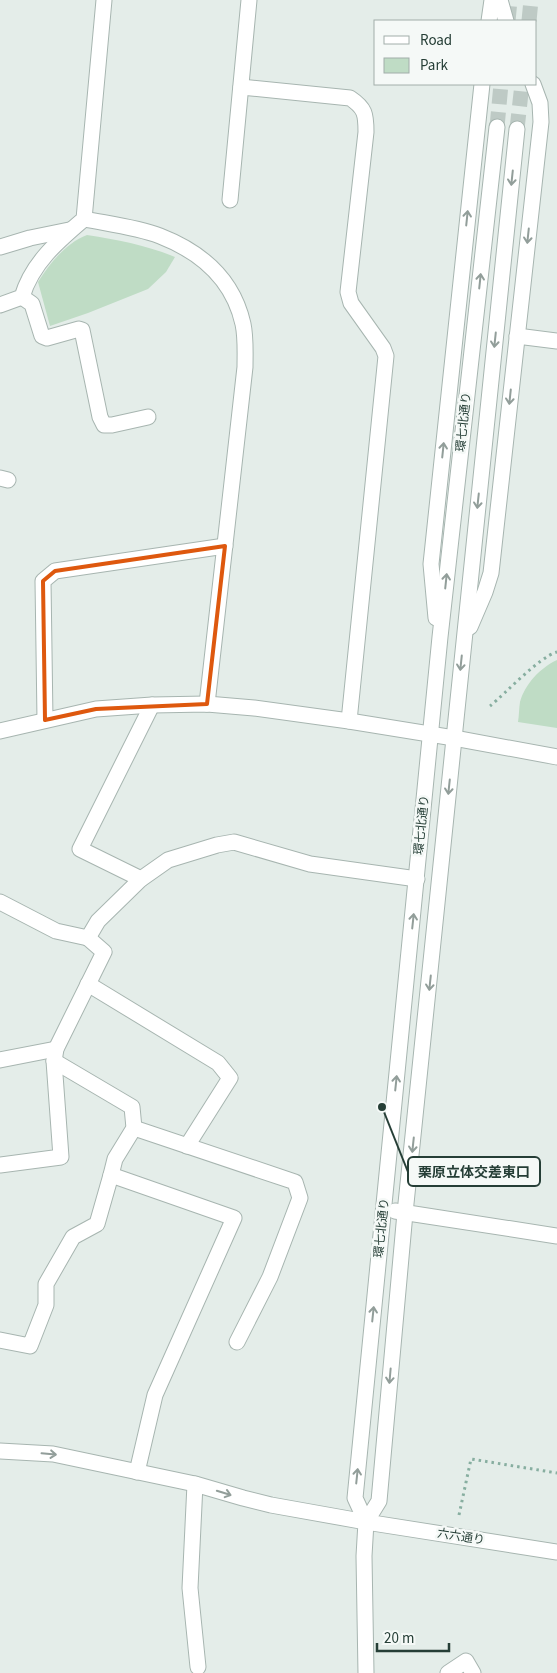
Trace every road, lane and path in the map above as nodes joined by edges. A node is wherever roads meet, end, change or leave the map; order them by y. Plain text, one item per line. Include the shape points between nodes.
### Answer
1 (104, 0) edge
2 (249, 0) edge
3 (492, 0) edge
4 (500, 0) edge
5 (489, 20) edge
6 (506, 20) edge
7 (482, 85) edge
8 (533, 85) edge
9 (241, 87) junction
10 (497, 127) tunnel mouth
11 (517, 130) tunnel mouth
12 (230, 200) dead end
13 (79, 224) junction
14 (0, 247) edge
15 (22, 297) junction
16 (0, 305) edge
17 (517, 336) junction
18 (557, 341) edge
19 (148, 418) dead end
20 (225, 546) junction
21 (440, 637) junction
22 (464, 640) junction
23 (557, 652) edge
24 (207, 704) junction
25 (152, 705) junction
26 (490, 706) dead end
27 (45, 720) junction
28 (349, 721) junction
29 (0, 731) edge
30 (431, 734) junction
31 (454, 738) junction
32 (557, 757) edge
33 (141, 879) junction
34 (417, 879) junction
35 (0, 902) edge
36 (88, 938) junction
37 (88, 984) junction
38 (55, 1055) junction
39 (0, 1060) edge
40 (134, 1128) junction
41 (187, 1146) junction
42 (0, 1165) edge
43 (111, 1176) junction
44 (384, 1209) junction
45 (405, 1213) junction
46 (557, 1236) edge
47 (0, 1340) edge
48 (237, 1342) dead end
49 (0, 1451) edge
50 (138, 1472) junction
51 (557, 1473) edge
52 (195, 1484) junction
53 (459, 1515) dead end
54 (366, 1522) junction
55 (557, 1552) edge
56 (198, 1666) dead end
57 (366, 1673) edge
58 (448, 1673) edge
59 (473, 1673) edge

1 - 13 street
2 - 9 street
3 - 5 street
4 - 6 street
21 -> 7 street via 431,564
8 -> 17 street via 540,103 541,122
9 - 12 street
9 - 28 street via 350,98 360,105 366,116 348,292 351,303 386,356
21 -> 10 street, 環七北通り
11 -> 22 street, 環七北通り
13 - 14 street
13 - 15 street via 36,266
13 - 20 street via 158,235 181,245 217,272 237,305 243,325 245,367
15 - 16 street
15 - 19 street via 32,304 42,336 47,338 82,330 104,424 112,426
17 - 18 street
17 -> 22 street via 491,574
20 - 24 street
20 - 27 street via 55,571 43,581
21 - 30 street, 環七北通り
22 -> 31 street, 環七北通り
23 - 26 path
24 - 25 street
24 - 28 street
25 - 27 street via 96,709
25 - 33 street via 80,849
27 - 29 street
28 - 30 street
30 - 31 street
30 - 34 street, 環七北通り
31 - 32 street
31 -> 45 street, 環七北通り
33 - 34 street via 168,860 234,842 310,864
33 - 36 street via 98,921
44 -> 34 street, 環七北通り
35 - 36 street via 56,931
36 - 37 street via 104,952
37 - 38 street
37 - 41 street via 218,1063 230,1078
38 - 39 street
38 - 40 street via 132,1108
38 - 42 street via 60,1157
40 - 41 street
40 - 43 street via 114,1159
41 - 48 street via 295,1182 300,1198 270,1277
43 - 47 street via 97,1224 73,1237 46,1284 46,1305 30,1346
43 - 50 street via 234,1218 155,1395
44 - 45 street
54 -> 44 street, 環七北通り via 355,1498
45 - 46 street
45 -> 54 street, 環七北通り via 379,1501
49 -> 50 street, 六六通り via 54,1454
50 - 52 street, 六六通り
51 - 53 path via 471,1459
52 -> 54 street, 六六通り via 270,1505
52 - 56 street via 190,1588
54 - 55 street, 六六通り
54 - 57 street, 環七北通り
58 - 59 street via 466,1661

